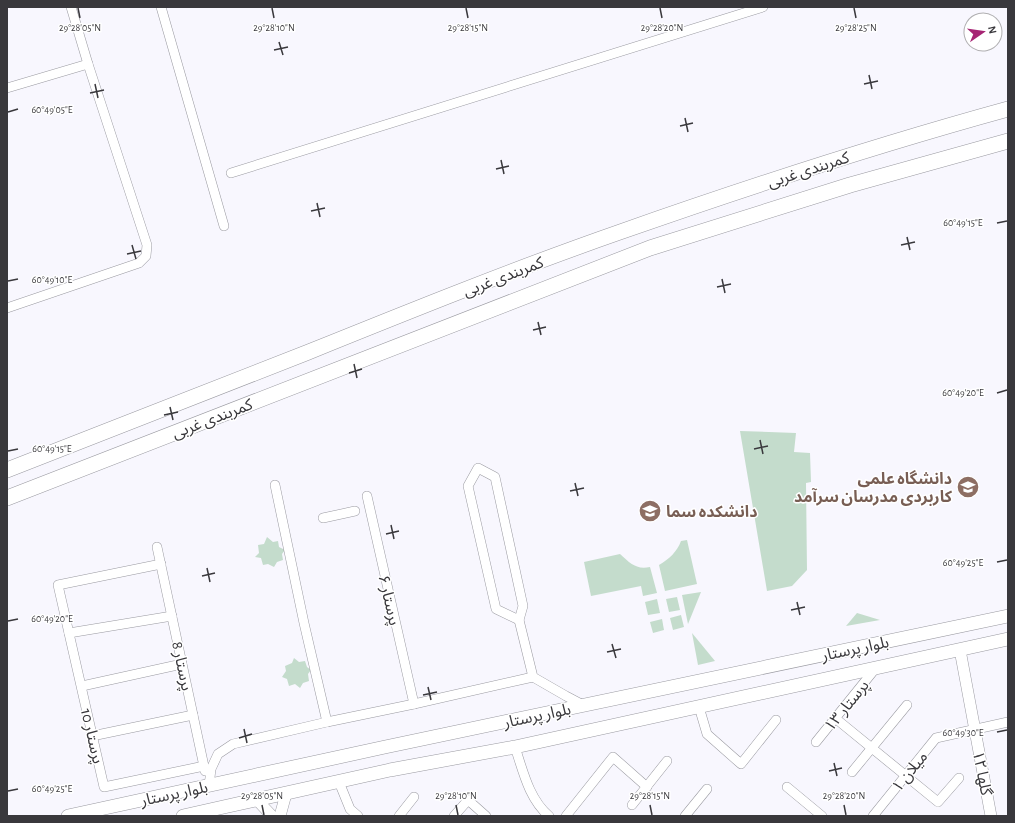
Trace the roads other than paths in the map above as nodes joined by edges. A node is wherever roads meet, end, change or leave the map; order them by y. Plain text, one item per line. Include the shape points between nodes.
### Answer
1 (71, 7) edge
2 (161, 7) edge
3 (763, 7) edge
4 (88, 64) junction
5 (7, 88) edge
6 (1008, 109) edge
7 (1008, 141) edge
8 (231, 173) dead end
9 (224, 226) dead end
10 (7, 308) edge
11 (7, 470) edge
12 (275, 485) dead end
13 (367, 496) dead end
14 (7, 498) edge
15 (355, 511) dead end
16 (323, 518) dead end
17 (157, 547) dead end
18 (160, 564) junction
19 (172, 616) junction
20 (1002, 617) edge
21 (518, 620) junction
22 (69, 634) junction
23 (1005, 640) edge
24 (960, 650) junction
25 (182, 664) junction
26 (876, 669) junction
27 (533, 677) junction
28 (82, 686) junction
29 (414, 704) junction
30 (583, 705) junction
31 (907, 705) dead end
32 (699, 707) junction
33 (193, 715) junction
34 (835, 718) junction
35 (776, 720) dead end
36 (327, 722) junction
37 (1008, 722) edge
38 (975, 729) junction
39 (92, 736) junction
40 (816, 742) dead end
41 (515, 747) junction
42 (872, 748) junction
43 (667, 761) dead end
44 (204, 766) junction
45 (852, 772) dead end
46 (906, 775) junction
47 (958, 778) dead end
48 (339, 782) junction
49 (208, 786) junction
50 (646, 787) junction
51 (787, 787) dead end
52 (707, 789) dead end
53 (286, 794) junction
54 (414, 797) dead end
55 (257, 800) junction
56 (632, 805) dead end
57 (348, 813) edge
58 (68, 816) edge
59 (183, 816) edge
60 (272, 816) edge
61 (280, 816) edge
62 (358, 816) edge
63 (399, 816) edge
64 (454, 816) edge
65 (486, 816) edge
66 (549, 816) edge
67 (566, 816) edge
68 (685, 816) edge
69 (822, 816) edge
70 (872, 816) edge
71 (991, 816) edge

1 - 4 street
2 - 9 street
3 - 8 street
4 - 5 street
4 - 10 street via 147,244 146,256 139,263
6 - 11 highway, کمربندی غربی via 818,166 620,232 488,281
7 - 14 highway, کمربندی غربی via 850,185 650,248
12 - 36 street
13 - 29 street, پرستار ۶
15 - 16 street
17 - 18 street, پرستار 8
18 - 19 street, پرستار 8
18 - 22 street, پرستار 10 via 58,585
19 - 22 street
19 - 25 street, پرستار 8
20 - 23 main road
20 - 30 main road, بلوار پرستار
21 - 21 street via 523,606 495,477 478,468 468,486 496,609
21 - 27 street
22 - 28 street, پرستار 10
23 - 24 main road, بلوار پرستار
24 - 26 main road, بلوار پرستار
24 - 38 street, گلها ۱۲
25 - 28 street
25 - 33 street, پرستار 8
26 - 32 main road, بلوار پرستار
26 - 34 street, پرستار ۱۳
27 - 29 street
27 - 30 street
28 - 39 street, پرستار 10
29 - 36 street
30 - 49 main road, بلوار پرستار
31 - 42 street
32 - 35 street via 707,734 741,764
32 - 41 main road, بلوار پرستار
33 - 39 street
33 - 44 street, پرستار 8
34 - 40 street, پرستار ۱۳
34 - 42 street
36 - 49 street via 233,744 218,754 211,769
37 - 38 street, میلان ۱
38 - 46 street, میلان ۱ via 936,738
38 - 71 street, گلها ۱۲
39 - 44 street, پرستار 10 via 104,787
41 - 48 main road, بلوار پرستار
41 - 66 street via 532,795
42 - 45 street
42 - 46 street
43 - 50 street
44 - 49 street, پرستار 8
46 - 47 street via 938,802
46 - 70 street, میلان ۱
48 - 53 main road, بلوار پرستار
48 - 57 street
49 - 58 main road, بلوار پرستار
50 - 56 street
50 - 67 street via 613,757
51 - 69 street
52 - 68 street
53 - 55 main road, بلوار پرستار
53 - 61 street
54 - 63 street
55 - 59 main road, بلوار پرستار
55 - 60 street
57 - 62 street
64 - 65 street via 468,800

